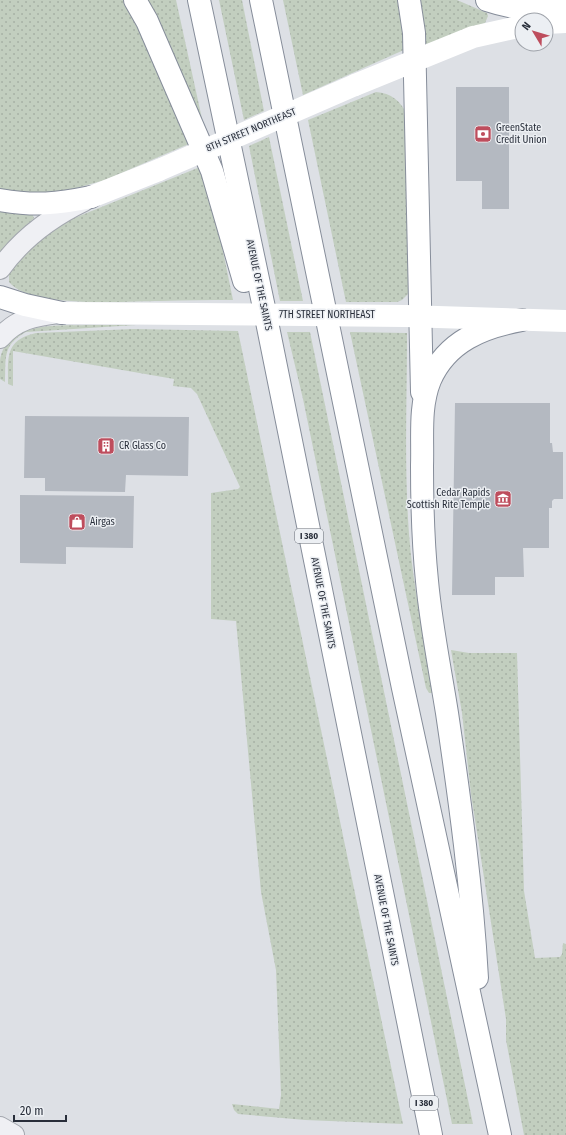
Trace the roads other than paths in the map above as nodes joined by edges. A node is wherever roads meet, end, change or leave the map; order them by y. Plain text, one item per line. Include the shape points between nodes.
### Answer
1 (134, 0) edge
2 (198, 0) edge
3 (261, 0) edge
4 (409, 0) edge
5 (487, 0) edge
6 (566, 10) edge
7 (566, 22) edge
8 (554, 23) edge
9 (514, 28) edge
10 (414, 60) junction
11 (91, 197) junction
12 (0, 200) edge
13 (0, 269) edge
14 (0, 297) edge
15 (62, 313) junction
16 (413, 316) junction
17 (522, 320) junction
18 (566, 321) edge
19 (0, 338) edge
20 (423, 410) junction
21 (286, 422) junction
22 (480, 1043) junction
23 (0, 1127) edge
24 (14, 1135) edge
25 (431, 1135) edge
26 (500, 1135) edge

1 - 21 main road via 147,21 212,171
2 - 21 main road, AVENUE OF THE SAINTS / I 380
3 - 22 main road via 405,696
4 - 10 main road via 414,33
5 - 6 main road via 528,10
7 - 8 main road
9 - 10 main road, 8TH STREET NORTHEAST via 473,37
10 - 11 main road, 8TH STREET NORTHEAST, bridge
10 - 16 main road
11 - 12 main road via 59,204
11 - 13 street, 8TH STREET NORTHEAST via 33,232
14 - 15 main road
15 - 16 main road, 7TH STREET NORTHEAST, bridge
15 - 19 street, 7TH STREET NORTHEAST via 25,319 15,324
16 - 17 main road, 7TH STREET NORTHEAST
16 - 20 main road
17 - 18 main road, 7TH STREET NORTHEAST
17 - 20 main road via 472,334 454,348 437,367 430,380
20 - 22 main road via 422,503 425,563 469,872
21 - 25 main road, AVENUE OF THE SAINTS / I 380
22 - 26 main road
23 - 24 street

